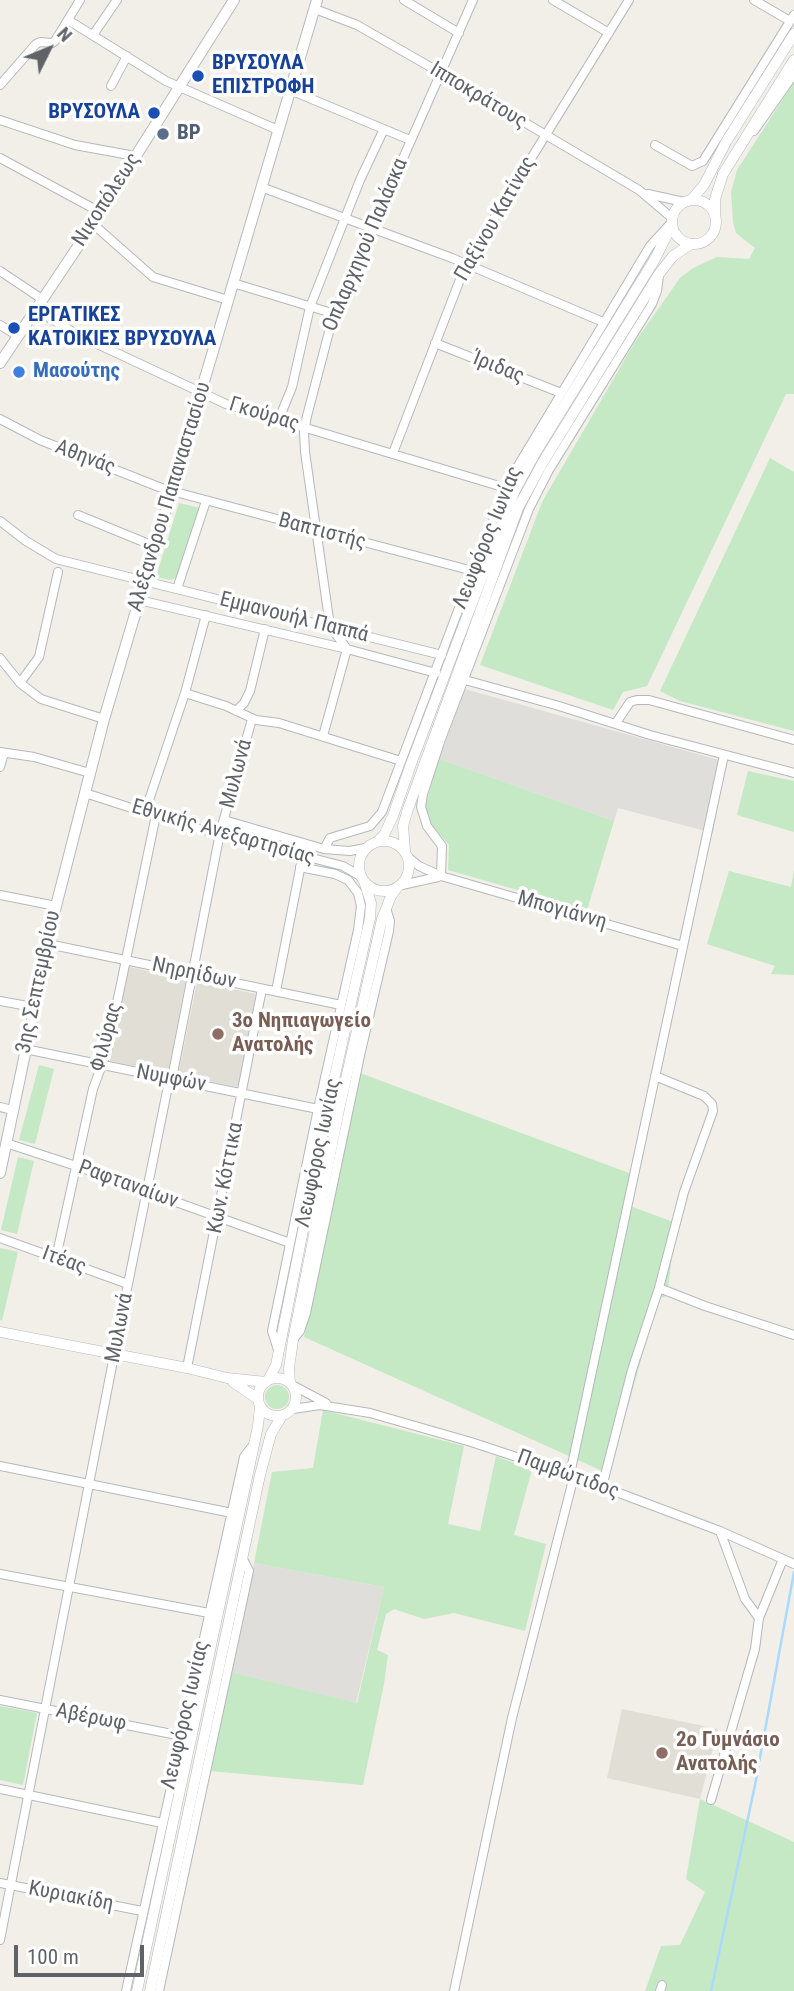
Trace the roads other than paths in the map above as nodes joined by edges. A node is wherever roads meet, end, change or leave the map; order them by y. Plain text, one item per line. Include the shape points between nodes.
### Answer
1 (80, 0) edge
2 (117, 0) edge
3 (234, 0) edge
4 (404, 0) edge
5 (473, 0) edge
6 (553, 0) edge
7 (629, 0) edge
8 (754, 0) edge
9 (316, 4) edge
10 (792, 18) edge
11 (68, 20) junction
12 (459, 33) junction
13 (609, 33) junction
14 (794, 34) edge
15 (93, 35) junction
16 (127, 56) junction
17 (794, 60) edge
18 (441, 74) junction
19 (794, 74) edge
20 (0, 85) edge
21 (111, 86) dead end
22 (179, 88) junction
23 (290, 90) junction
24 (0, 120) edge
25 (384, 129) junction
26 (278, 130) junction
27 (545, 136) junction
28 (410, 140) junction
29 (655, 145) dead end
30 (135, 156) junction
31 (732, 157) junction
32 (0, 158) edge
33 (261, 187) junction
34 (639, 190) junction
35 (687, 201) junction
36 (100, 212) junction
37 (715, 214) junction
38 (345, 219) junction
39 (672, 222) junction
40 (93, 224) junction
41 (371, 227) junction
42 (691, 244) junction
43 (466, 264) junction
44 (0, 271) edge
45 (233, 283) junction
46 (42, 299) junction
47 (228, 300) junction
48 (310, 307) junction
49 (35, 309) junction
50 (335, 314) junction
51 (603, 322) junction
52 (0, 325) edge
53 (18, 336) junction
54 (435, 343) junction
55 (0, 363) edge
56 (201, 393) junction
57 (561, 393) junction
58 (0, 419) edge
59 (279, 419) junction
60 (304, 427) junction
61 (393, 453) junction
62 (506, 488) junction
63 (173, 491) junction
64 (206, 500) junction
65 (78, 515) dead end
66 (0, 521) edge
67 (318, 531) junction
68 (156, 547) junction
69 (473, 571) junction
70 (58, 572) dead end
71 (145, 581) junction
72 (177, 589) junction
73 (139, 600) junction
74 (206, 615) junction
75 (330, 626) junction
76 (265, 629) junction
77 (347, 649) junction
78 (442, 655) junction
79 (0, 658) edge
80 (440, 674) junction
81 (461, 679) junction
82 (20, 682) junction
83 (185, 693) junction
84 (236, 711) junction
85 (104, 719) junction
86 (252, 719) junction
87 (616, 723) junction
88 (323, 736) junction
89 (794, 740) edge
90 (2, 753) edge
91 (724, 755) junction
92 (401, 761) junction
93 (0, 767) edge
94 (90, 773) junction
95 (794, 773) edge
96 (85, 793) junction
97 (145, 812) junction
98 (156, 815) junction
99 (225, 820) junction
100 (220, 833) junction
101 (378, 841) junction
102 (365, 848) junction
103 (324, 849) junction
104 (407, 854) junction
105 (302, 857) junction
106 (300, 867) junction
107 (441, 876) junction
108 (363, 880) junction
109 (399, 887) junction
110 (0, 895) edge
111 (56, 906) junction
112 (48, 944) junction
113 (683, 946) junction
114 (126, 960) junction
115 (193, 974) junction
116 (262, 989) junction
117 (276, 991) junction
118 (0, 1001) edge
119 (341, 1005) junction
120 (33, 1007) junction
121 (25, 1049) junction
122 (101, 1065) junction
123 (655, 1076) junction
124 (171, 1080) junction
125 (242, 1094) junction
126 (0, 1107) edge
127 (318, 1109) junction
128 (12, 1110) junction
129 (6, 1143) junction
130 (76, 1166) junction
131 (0, 1171) edge
132 (146, 1193) junction
133 (218, 1217) junction
134 (0, 1238) edge
135 (290, 1243) junction
136 (56, 1258) junction
137 (128, 1283) junction
138 (659, 1288) junction
139 (0, 1332) edge
140 (794, 1335) edge
141 (278, 1350) junction
142 (115, 1353) junction
143 (187, 1368) junction
144 (226, 1378) junction
145 (267, 1381) junction
146 (291, 1384) junction
147 (259, 1403) junction
148 (335, 1407) junction
149 (293, 1409) junction
150 (282, 1416) junction
151 (254, 1443) junction
152 (0, 1466) edge
153 (572, 1475) junction
154 (90, 1485) junction
155 (602, 1487) junction
156 (232, 1513) junction
157 (720, 1531) junction
158 (242, 1556) junction
159 (783, 1559) junction
160 (794, 1564) edge
161 (0, 1574) edge
162 (70, 1587) junction
163 (209, 1613) junction
164 (759, 1618) junction
165 (0, 1699) edge
166 (46, 1709) junction
167 (183, 1736) junction
168 (0, 1789) edge
169 (29, 1795) junction
170 (711, 1800) dead end
171 (162, 1823) junction
172 (0, 1883) edge
173 (11, 1885) junction
174 (142, 1911) junction
175 (0, 1940) edge
176 (126, 1991) edge
177 (137, 1991) edge
178 (150, 1991) edge
179 (159, 1991) edge
180 (454, 1991) edge

1 - 11 street
2 - 15 street
3 - 22 main road, Νικοπόλεως
4 - 12 street
5 - 12 street, Οπλαρχηγού Παλάσκα
6 - 13 street
7 - 13 street, Παξίνου Κατίνας
8 - 10 street
9 - 18 street, Ιπποκράτους
9 - 23 main road, Αλέξανδρου Παπαναστασίου
10 - 29 street via 703,161 692,166
11 - 15 street
11 - 20 street via 55,41 36,44
12 - 18 street, Οπλαρχηγού Παλάσκα
13 - 27 street, Παξίνου Κατίνας
14 - 35 street via 704,185
15 - 16 street
16 - 21 street
16 - 22 street
17 - 31 street
18 - 27 street, Ιπποκράτους
18 - 28 street, Οπλαρχηγού Παλάσκα
19 - 31 street
22 - 26 street
22 - 30 main road, Νικοπόλεως
23 - 25 street
23 - 26 main road, Αλέξανδρου Παπαναστασίου
24 - 30 street via 62,142
25 - 28 street
25 - 38 street, Οπλαρχηγού Παλάσκα
26 - 33 main road, Αλέξανδρου Παπαναστασίου
27 - 34 street, Ιπποκράτους
27 - 43 street, Παξίνου Κατίνας
28 - 41 street, Οπλαρχηγού Παλάσκα
30 - 36 main road, Νικοπόλεως
31 - 37 street via 718,186
32 - 36 street
33 - 38 street
33 - 45 main road, Αλέξανδρου Παπαναστασίου
34 - 35 street, Ιπποκράτους
34 - 39 street, Ιπποκράτους
35 - 37 street via 705,203
35 - 39 street via 678,206
36 - 40 main road, Νικοπόλεως
37 - 42 street via 713,233
38 - 41 street
38 - 48 street, Οπλαρχηγού Παλάσκα
39 - 42 street via 679,237
39 - 51 street, Λεωφόρος Ιωνίας via 656,238
39 - 80 street via 655,259 515,490
40 - 46 main road, Νικοπόλεως
40 - 47 street via 153,278
41 - 43 street
41 - 50 street, Οπλαρχηγού Παλάσκα
42 - 81 street, Λεωφόρος Ιωνίας via 659,274 524,497
43 - 51 street
43 - 54 street, Παξίνου Κατίνας
44 - 46 street
45 - 47 main road, Αλέξανδρου Παπαναστασίου
45 - 48 street
46 - 49 main road, Νικοπόλεως
47 - 56 main road, Αλέξανδρου Παπαναστασίου
48 - 50 street
48 - 59 street, Οπλαρχηγού Παλάσκα via 292,387
49 - 53 main road, Νικοπόλεως
49 - 56 street, Γκούρας via 78,335
50 - 60 street, Οπλαρχηγού Παλάσκα
51 - 57 street, Λεωφόρος Ιωνίας
52 - 53 street
53 - 55 main road, Νικοπόλεως
54 - 57 street, Ίριδας
54 - 61 street, Παξίνου Κατίνας
56 - 59 street, Γκούρας
56 - 63 main road, Αλέξανδρου Παπαναστασίου
57 - 62 street, Λεωφόρος Ιωνίας
58 - 63 street, Αθηνάς via 40,440
59 - 60 street, Γκούρας
60 - 61 street, Γκούρας
60 - 67 street, Οπλαρχηγού Παλάσκα
61 - 62 street, Γκούρας
62 - 69 street, Λεωφόρος Ιωνίας
63 - 64 street, Βαπτιστής
63 - 68 main road, Αλέξανδρου Παπαναστασίου
64 - 67 street, Βαπτιστής
64 - 72 street
65 - 68 street
66 - 71 street, Εμμανουήλ Παππά via 56,559
67 - 69 street, Βαπτιστής
67 - 75 street, Οπλαρχηγού Παλάσκα
68 - 71 main road, Αλέξανδρου Παπαναστασίου
69 - 78 street, Λεωφόρος Ιωνίας
70 - 82 street via 39,657
71 - 72 street, Εμμανουήλ Παππά
71 - 73 main road, Αλέξανδρου Παπαναστασίου
72 - 75 street, Εμμανουήλ Παππά
73 - 74 street, Εμμανουήλ Παππά
73 - 85 main road, Αλέξανδρου Παπαναστασίου
74 - 76 street, Εμμανουήλ Παππά
74 - 83 street
75 - 77 street
75 - 78 street, Εμμανουήλ Παππά
76 - 77 street, Εμμανουήλ Παππά
76 - 84 street via 250,691
77 - 80 street, Εμμανουήλ Παππά
77 - 88 street
78 - 80 street, Λεωφόρος Ιωνίας
79 - 82 street
80 - 92 street, Λεωφόρος Ιωνίας
80 - 101 street, Λεωφόρος Ιωνίας via 390,826
81 - 87 street
81 - 104 street, Λεωφόρος Ιωνίας via 408,809 403,826
81 - 107 street via 421,807 427,826 443,846
82 - 85 street via 41,699
83 - 84 street
83 - 97 street
84 - 86 street
85 - 94 main road, Αλέξανδρου Παπαναστασίου
86 - 88 street
86 - 99 street, Μυλωνά
87 - 89 street via 630,702 649,700
87 - 91 street
88 - 92 street
90 - 93 street
90 - 94 street
91 - 95 street
91 - 113 street
92 - 103 street, Λεωφόρος Ιωνίας via 376,821 330,838
94 - 96 main road, Αλέξανδρου Παπαναστασίου
96 - 97 street, Εθνικής Ανεξαρτησίας
96 - 111 main road, 3ης Σεπτεμβρίου
97 - 98 street, Εθνικής Ανεξαρτησίας
98 - 100 street, Εθνικής Ανεξαρτησίας
98 - 114 street, Φιλύρας
99 - 100 street, Μυλωνά
99 - 103 street, Εθνικής Ανεξαρτησίας
100 - 105 street, Εθνικής Ανεξαρτησίας
100 - 115 street, Μυλωνά
101 - 102 street
101 - 104 street via 393,842
102 - 103 street, Εθνικής Ανεξαρτησίας
102 - 108 street, Λεωφόρος Ιωνίας via 359,861
104 - 107 street, Μπογιάννη via 419,866
104 - 109 street, Λεωφόρος Ιωνίας via 409,872
105 - 106 street
105 - 108 street, Εθνικής Ανεξαρτησίας via 343,866
106 - 117 street
106 - 119 street via 342,877 358,893 358,930
107 - 109 street, Μπογιάννη
107 - 113 street, Μπογιάννη
108 - 109 street via 380,891
108 - 141 street, Λεωφόρος Ιωνίας via 371,903 370,918
109 - 146 street, Λεωφόρος Ιωνίας via 386,907 339,1110 293,1340
110 - 111 street
111 - 112 main road, 3ης Σεπτεμβρίου
112 - 114 street, Νηρηίδων
112 - 120 main road, 3ης Σεπτεμβρίου
113 - 123 street
114 - 115 street, Νηρηίδων
114 - 122 street, Φιλύρας
115 - 116 street, Νηρηίδων
115 - 124 street, Μυλωνά
116 - 117 street, Νηρηίδων
116 - 125 street, Κων. Κόττικα
117 - 119 street, Νηρηίδων
118 - 120 street
119 - 127 street
120 - 121 main road, 3ης Σεπτεμβρίου
121 - 122 street, Νυμφών
121 - 128 main road, 3ης Σεπτεμβρίου
122 - 124 street, Νυμφών
122 - 130 street, Φιλύρας
123 - 138 street via 704,1096 713,1111 684,1192
123 - 153 street
124 - 125 street, Νυμφών
124 - 132 street, Μυλωνά
125 - 127 street, Νυμφών
125 - 133 street, Κων. Κόττικα
126 - 128 street
127 - 135 street
128 - 129 main road, 3ης Σεπτεμβρίου
129 - 130 street, Ραφταναίων
129 - 131 main road, 3ης Σεπτεμβρίου
130 - 132 street, Ραφταναίων
130 - 136 street, Φιλύρας
132 - 133 street, Ραφταναίων
132 - 137 street, Μυλωνά
133 - 135 street, Ραφταναίων
133 - 143 street, Κων. Κόττικα
134 - 136 street, Ιτέας
135 - 141 street via 272,1331
136 - 137 street, Ιτέας
137 - 142 street, Μυλωνά
138 - 140 street
138 - 155 street
139 - 142 street
141 - 145 street, Λεωφόρος Ιωνίας
142 - 143 street
142 - 154 street, Μυλωνά
143 - 144 street
144 - 145 street
144 - 147 street
145 - 146 street via 280,1378
145 - 147 street via 259,1389
146 - 148 street, Παμβώτιδος
146 - 149 street via 297,1397
147 - 150 street via 270,1415
147 - 151 street, Λεωφόρος Ιωνίας
148 - 149 street, Παμβώτιδος
148 - 153 street, Παμβώτιδος via 370,1413
149 - 150 street
150 - 158 street, Λεωφόρος Ιωνίας via 267,1443
151 - 156 street, Λεωφόρος Ιωνίας via 244,1457
151 - 177 street, Λεωφόρος Ιωνίας
152 - 154 street
153 - 155 street, Παμβώτιδος
153 - 180 street via 518,1695
154 - 156 street
154 - 162 street, Μυλωνά
155 - 157 street, Παμβώτιδος
156 - 163 street, Λεωφόρος Ιωνίας
157 - 159 street, Παμβώτιδος
157 - 164 street via 745,1599
158 - 178 street, Λεωφόρος Ιωνίας
158 - 179 street, Λεωφόρος Ιωνίας via 249,1571
159 - 160 street, Παμβώτιδος
159 - 164 street
161 - 162 street
162 - 163 street
162 - 166 street, Μυλωνά
163 - 167 street, Λεωφόρος Ιωνίας
164 - 170 street via 755,1649
165 - 166 street, Αβέρωφ
166 - 167 street, Αβέρωφ
166 - 169 street, Μυλωνά
167 - 171 street, Λεωφόρος Ιωνίας
168 - 169 street
169 - 171 street
169 - 173 street, Μυλωνά
171 - 174 street, Λεωφόρος Ιωνίας
172 - 173 street, Κυριακίδη
173 - 174 street, Κυριακίδη
173 - 175 street, Μυλωνά
174 - 176 street, Λεωφόρος Ιωνίας

